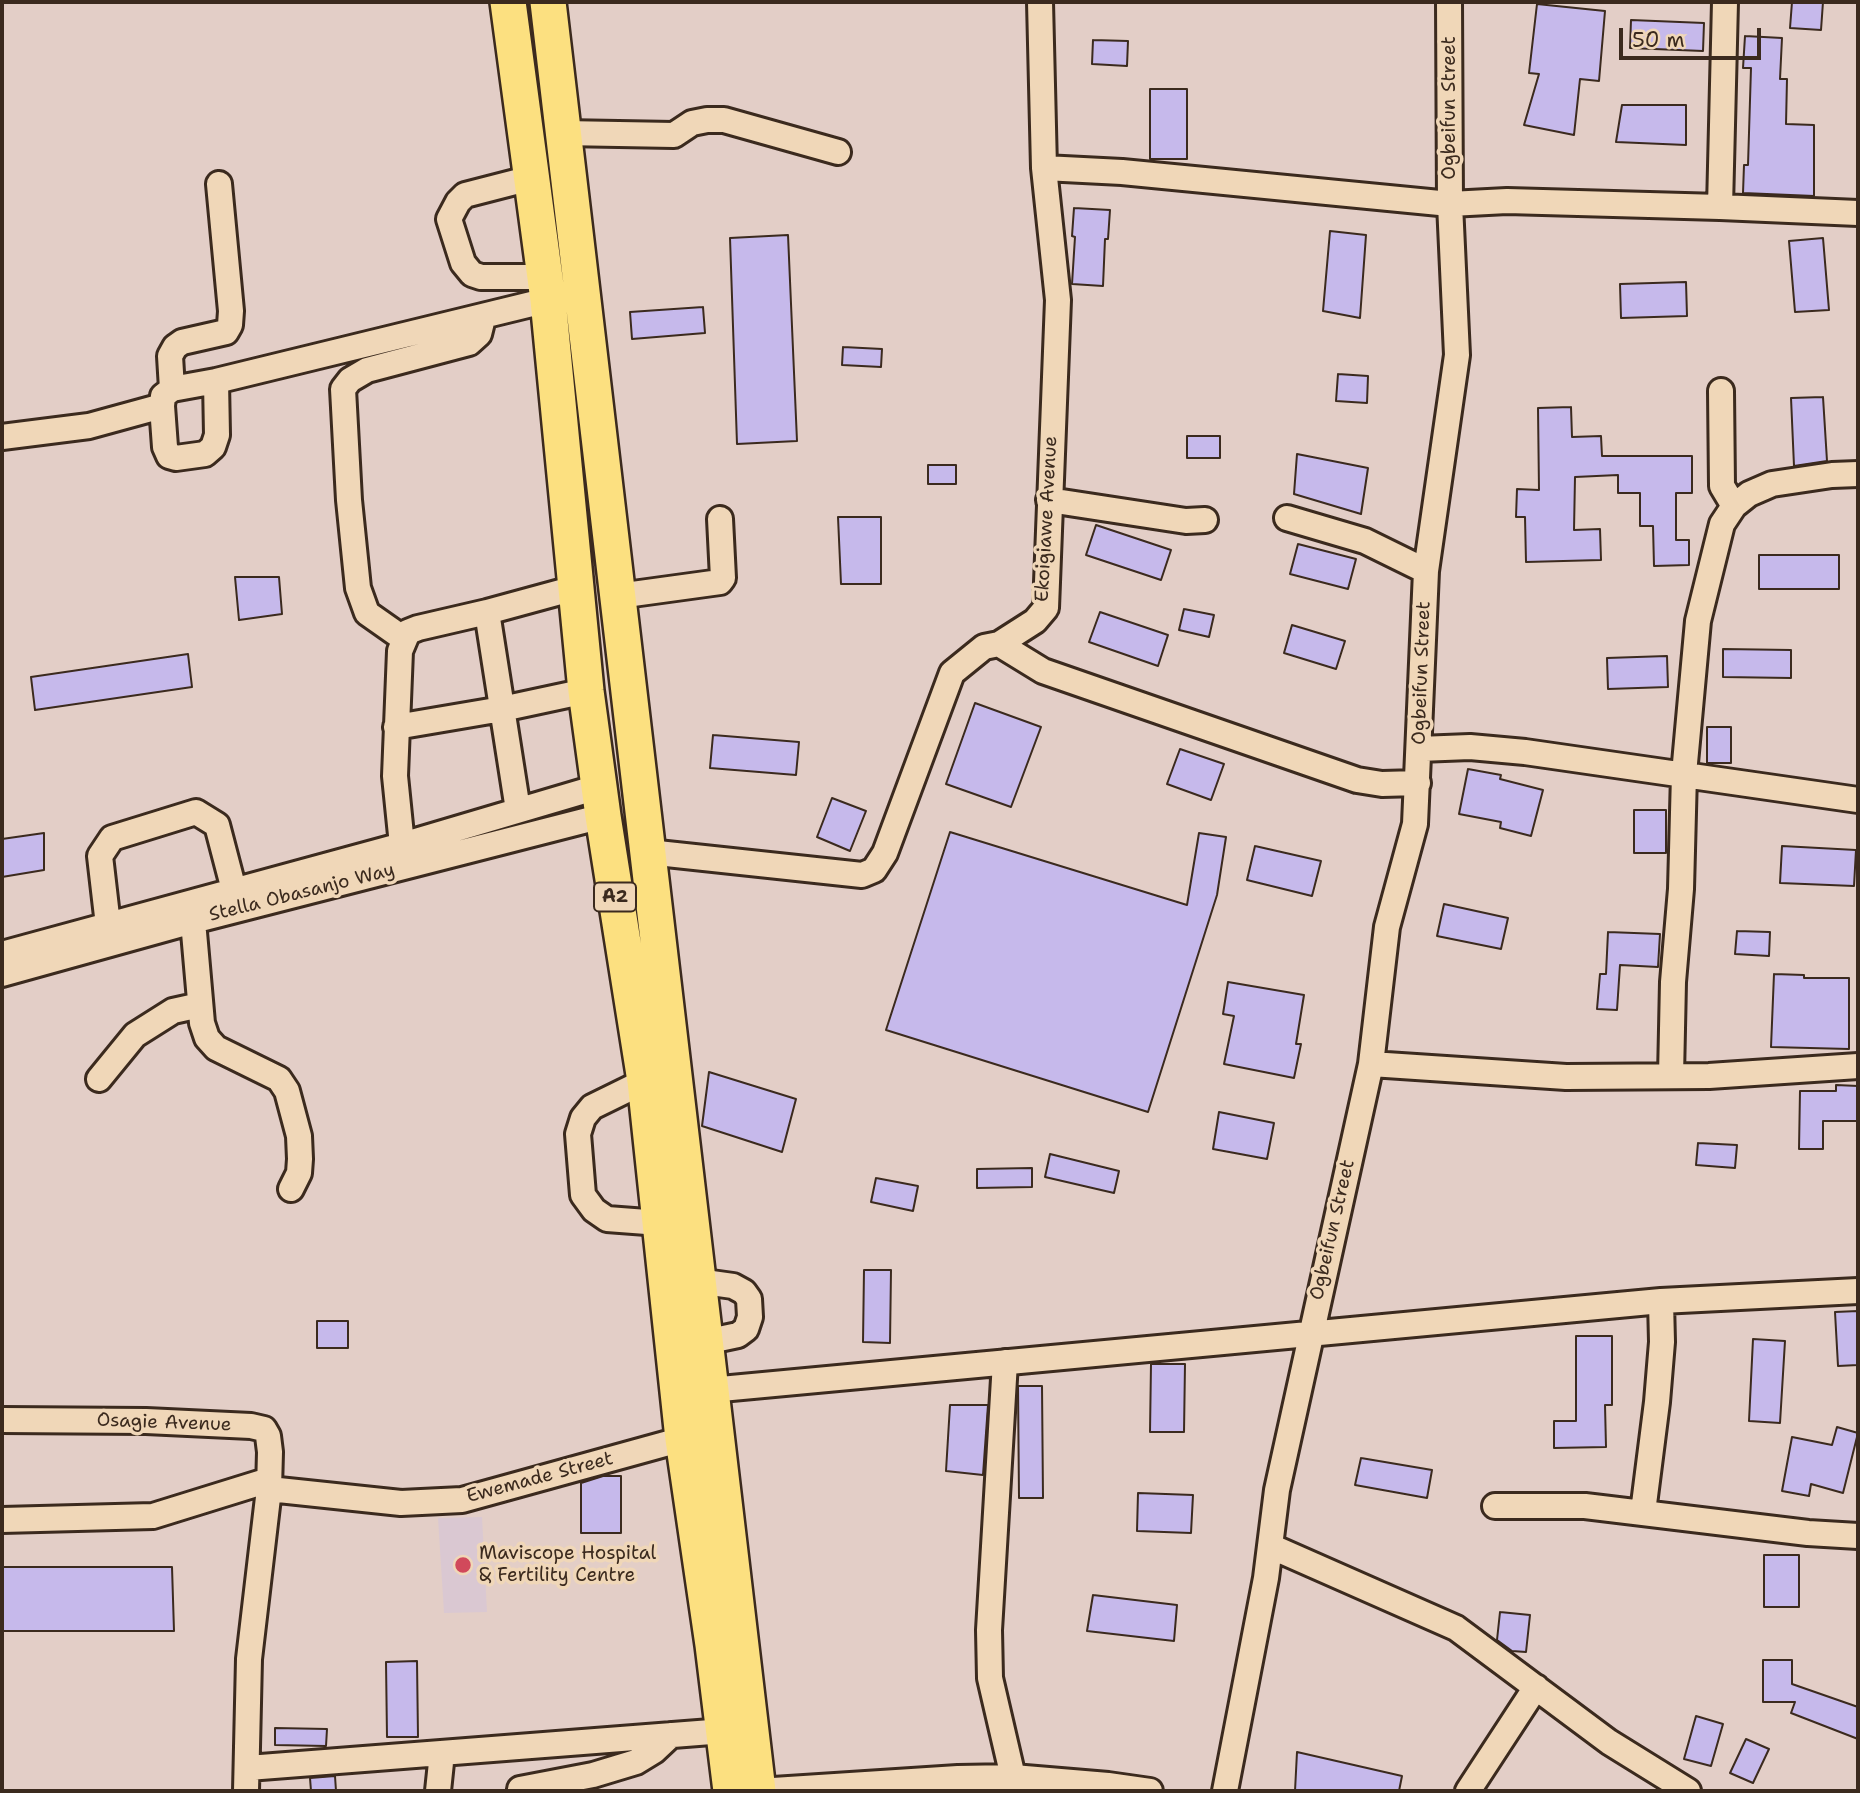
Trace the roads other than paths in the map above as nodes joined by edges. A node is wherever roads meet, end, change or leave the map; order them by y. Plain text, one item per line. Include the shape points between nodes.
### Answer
1 (508, 2) edge
2 (548, 2) edge
3 (1040, 2) edge
4 (1449, 2) edge
5 (1725, 2) edge
6 (563, 133) junction
7 (838, 152) dead end
8 (1044, 168) junction
9 (530, 178) junction
10 (219, 184) dead end
11 (1450, 204) junction
12 (1720, 206) junction
13 (1858, 213) edge
14 (546, 289) junction
15 (483, 317) junction
16 (216, 381) junction
17 (1721, 391) dead end
18 (167, 398) junction
19 (2, 437) edge
20 (1858, 474) edge
21 (1049, 500) junction
22 (1734, 506) junction
23 (1287, 518) dead end
24 (719, 519) dead end
25 (1205, 520) dead end
26 (1426, 571) junction
27 (575, 588) junction
28 (618, 596) junction
29 (487, 612) junction
30 (404, 639) junction
31 (999, 645) junction
32 (586, 691) junction
33 (502, 709) junction
34 (396, 727) junction
35 (1419, 749) junction
36 (1684, 774) junction
37 (1418, 783) junction
38 (1858, 800) edge
39 (600, 801) junction
40 (518, 810) junction
41 (402, 845) junction
42 (648, 852) junction
43 (234, 890) junction
44 (193, 921) junction
45 (108, 925) junction
46 (2, 954) edge
47 (2, 974) edge
48 (200, 1005) junction
49 (1371, 1064) junction
50 (1858, 1066) edge
51 (1671, 1076) junction
52 (99, 1079) dead end
53 (645, 1081) junction
54 (291, 1189) dead end
55 (660, 1223) junction
56 (697, 1281) junction
57 (1858, 1291) edge
58 (1661, 1301) junction
59 (1310, 1334) junction
60 (705, 1342) junction
61 (1005, 1362) junction
62 (710, 1390) junction
63 (2, 1420) edge
64 (683, 1439) junction
65 (269, 1485) junction
66 (1495, 1506) dead end
67 (1643, 1512) junction
68 (2, 1520) edge
69 (1858, 1536) edge
70 (1270, 1546) junction
71 (1536, 1687) junction
72 (724, 1731) junction
73 (671, 1735) junction
74 (442, 1753) junction
75 (1013, 1777) junction
76 (247, 1780) edge
77 (520, 1789) dead end
78 (438, 1791) edge
79 (731, 1791) edge
80 (758, 1791) edge
81 (1150, 1791) edge
82 (1224, 1791) edge
83 (1468, 1791) edge
84 (1688, 1791) edge

1 - 9 highway, A2
2 - 6 highway, A2
3 - 8 street, Ekoigiawe Avenue
4 - 11 street, Ogbeifun Street
5 - 12 street
6 - 7 street via 674,135 692,123 724,120
6 - 28 highway, A2
8 - 11 street
8 - 21 street, Ekoigiawe Avenue via 1058,300
9 - 14 highway, A2
9 - 14 street via 465,195 449,219 463,263 472,274
10 - 18 street via 230,325 226,332 175,347 170,356
11 - 12 street
11 - 26 street, Ogbeifun Street via 1457,355
12 - 13 street
14 - 15 street
14 - 27 highway, A2
15 - 16 street
15 - 30 street via 479,334 469,343 367,370 343,389 358,588 367,613
16 - 18 street
16 - 18 street via 217,435 205,454 169,456 165,447
17 - 22 street via 1722,486
18 - 19 street via 89,426
20 - 22 street via 1772,484
21 - 25 street
21 - 31 street, Ekoigiawe Avenue via 1046,608
22 - 36 street via 1722,524 1698,621
23 - 26 street via 1364,541
24 - 28 street via 720,582
26 - 35 street, Ogbeifun Street
27 - 29 street
27 - 32 highway, A2
28 - 42 highway, A2
29 - 30 street via 418,628
29 - 33 street
30 - 34 street
31 - 37 street via 1043,671 1357,780
31 - 42 street, Ekoigiawe Avenue via 984,647 952,673 885,853 874,870 862,876
32 - 33 street
32 - 39 highway, A2
33 - 34 street
33 - 40 street
34 - 41 street via 394,776
35 - 36 street via 1470,747
35 - 37 street, Ogbeifun Street
36 - 38 street
36 - 51 street
37 - 49 street, Ogbeifun Street via 1415,824 1387,927
39 - 40 street
39 - 44 street, Stella Obasanjo Way
39 - 53 highway, A2
40 - 41 street
41 - 43 street
42 - 56 highway, A2
43 - 45 street
43 - 45 street via 217,825 196,811 112,838 100,856
44 - 47 street, Stella Obasanjo Way
44 - 48 street
45 - 46 street
48 - 52 street via 173,1011 135,1035
48 - 54 street via 207,1038 216,1048 279,1079 287,1091 300,1159
49 - 51 street via 1566,1077
49 - 59 street, Ogbeifun Street
50 - 51 street
53 - 55 highway, A2
53 - 55 street via 592,1107 583,1118 578,1134 583,1195 607,1219
55 - 64 highway, A2
56 - 60 highway, A2
56 - 60 street via 733,1286 749,1299 746,1329
57 - 58 street
58 - 59 street
58 - 67 street via 1657,1402
59 - 61 street
59 - 70 street, Ogbeifun Street via 1277,1490
60 - 62 highway, A2
61 - 62 street
61 - 75 street via 989,1642 990,1678
62 - 80 highway, A2
63 - 65 street, Osagie Avenue via 146,1421 264,1429
64 - 65 street, Ewemade Street via 462,1500 401,1503
64 - 72 highway, A2
65 - 68 street via 153,1516
65 - 76 street via 248,1659
66 - 67 street via 1585,1506
67 - 69 street
70 - 71 street via 1456,1628
70 - 82 street, Ogbeifun Street
71 - 83 street
71 - 84 street via 1609,1742
72 - 73 street
72 - 79 highway, A2
73 - 74 street
73 - 77 street via 636,1762
74 - 76 street
74 - 78 street
75 - 80 street
75 - 81 street

